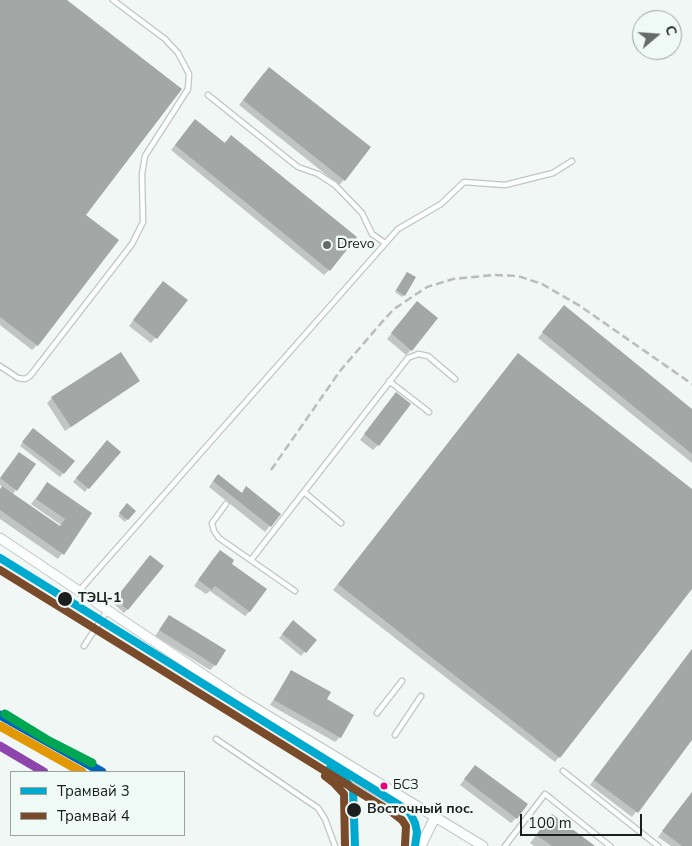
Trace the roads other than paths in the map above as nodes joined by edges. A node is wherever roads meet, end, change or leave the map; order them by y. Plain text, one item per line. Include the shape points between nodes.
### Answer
1 (113, 0) edge
2 (208, 95) dead end
3 (572, 160) dead end
4 (385, 243) junction
5 (0, 366) edge
6 (456, 379) dead end
7 (389, 381) junction
8 (429, 412) dead end
9 (304, 492) junction
10 (226, 504) dead end
11 (341, 523) dead end
12 (0, 538) edge
13 (251, 560) junction
14 (295, 590) dead end
15 (78, 592) junction
16 (107, 611) junction
17 (84, 646) dead end
18 (402, 680) dead end
19 (421, 696) dead end
20 (377, 714) dead end
21 (395, 735) dead end
22 (216, 739) dead end
23 (563, 772) dead end
24 (435, 817) junction
25 (335, 846) edge
26 (421, 846) edge
27 (483, 846) edge
28 (504, 846) edge
29 (610, 846) edge
30 (658, 846) edge

1 - 5 lane via 166,39 178,53 189,74 188,89 145,156 142,164 143,222 127,251 30,376 18,378
2 - 4 lane via 298,167 335,185 362,213 372,234
3 - 4 lane via 553,173 505,185 464,182 441,204 398,229
4 - 15 lane
6 - 7 lane via 428,356 418,354 408,358
7 - 8 lane
7 - 9 lane
9 - 11 lane
9 - 13 lane
10 - 13 lane via 212,522 214,531
12 - 15 street
13 - 14 lane
15 - 16 street
16 - 17 lane
16 - 24 street via 237,697
18 - 20 lane
19 - 21 lane
22 - 25 lane via 318,808
23 - 30 lane
24 - 26 street
24 - 27 street
28 - 29 lane via 545,794

